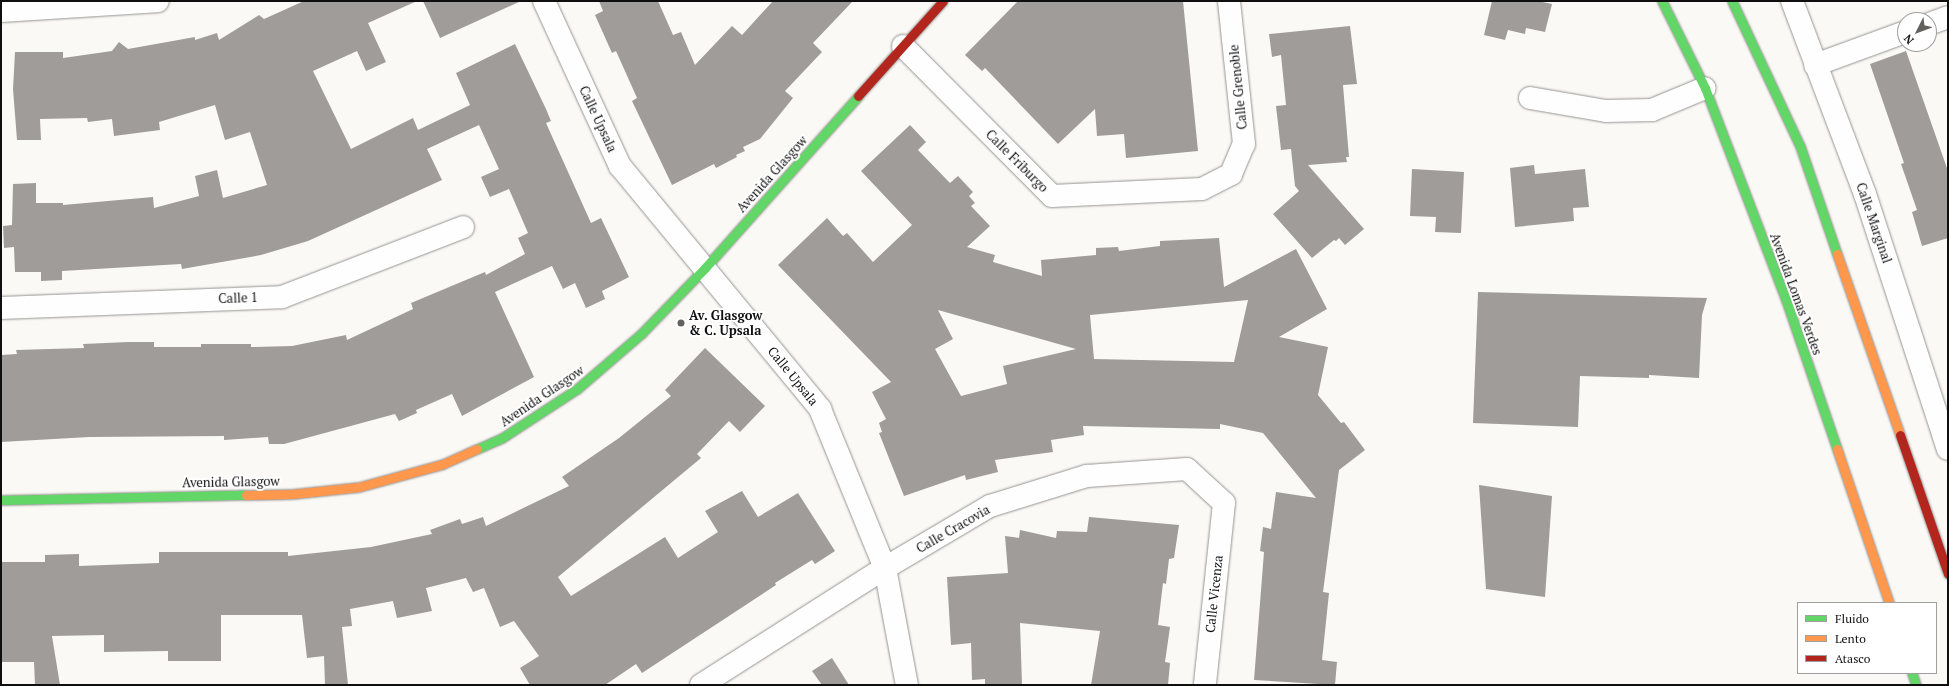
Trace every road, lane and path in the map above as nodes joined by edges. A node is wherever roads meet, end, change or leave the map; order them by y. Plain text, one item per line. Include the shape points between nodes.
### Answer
1 (158, 1) edge
2 (544, 1) edge
3 (943, 1) edge
4 (1229, 1) edge
5 (1662, 1) edge
6 (1732, 1) edge
7 (1792, 1) edge
8 (1, 11) edge
9 (1948, 17) edge
10 (1937, 21) edge
11 (1897, 35) edge
12 (902, 46) junction
13 (1815, 65) junction
14 (1705, 88) junction
15 (1530, 98) dead end
16 (1232, 172) joint
17 (463, 227) dead end
18 (705, 268) junction
19 (1, 308) edge
20 (1948, 449) edge
21 (1, 500) edge
22 (1224, 503) joint
23 (885, 568) junction
24 (1948, 574) edge
25 (1889, 602) edge
26 (1912, 674) edge
27 (701, 685) edge
28 (907, 685) edge
29 (1205, 685) edge
30 (1916, 685) edge

1 - 8 street
2 - 18 street, Calle Upsala via 620,166
3 - 12 main road, Avenida Glasgow
4 - 16 street, Calle Grenoble via 1244,144
5 - 14 main road, Avenida Lomas Verdes
6 - 24 main road via 1800,146
7 - 13 street, Calle Marginal
9 - 10 street
11 - 13 street
12 - 16 street, Calle Friburgo via 1052,196 1202,190
12 - 18 main road, Avenida Glasgow
13 - 20 street, Calle Marginal via 1865,194
14 - 15 street via 1652,110 1606,111
14 - 25 main road, Avenida Lomas Verdes via 1786,300
17 - 19 street, Calle 1 via 282,297
18 - 21 main road, Avenida Glasgow via 642,333 577,390 502,438 443,464 359,487 292,494
18 - 23 street, Calle Upsala via 820,409
22 - 23 street, Calle Cracovia via 1187,469 1087,476 990,506
22 - 29 street, Calle Vicenza
23 - 27 street, Calle Cracovia
23 - 28 street, Calle Upsala
26 - 30 main road

